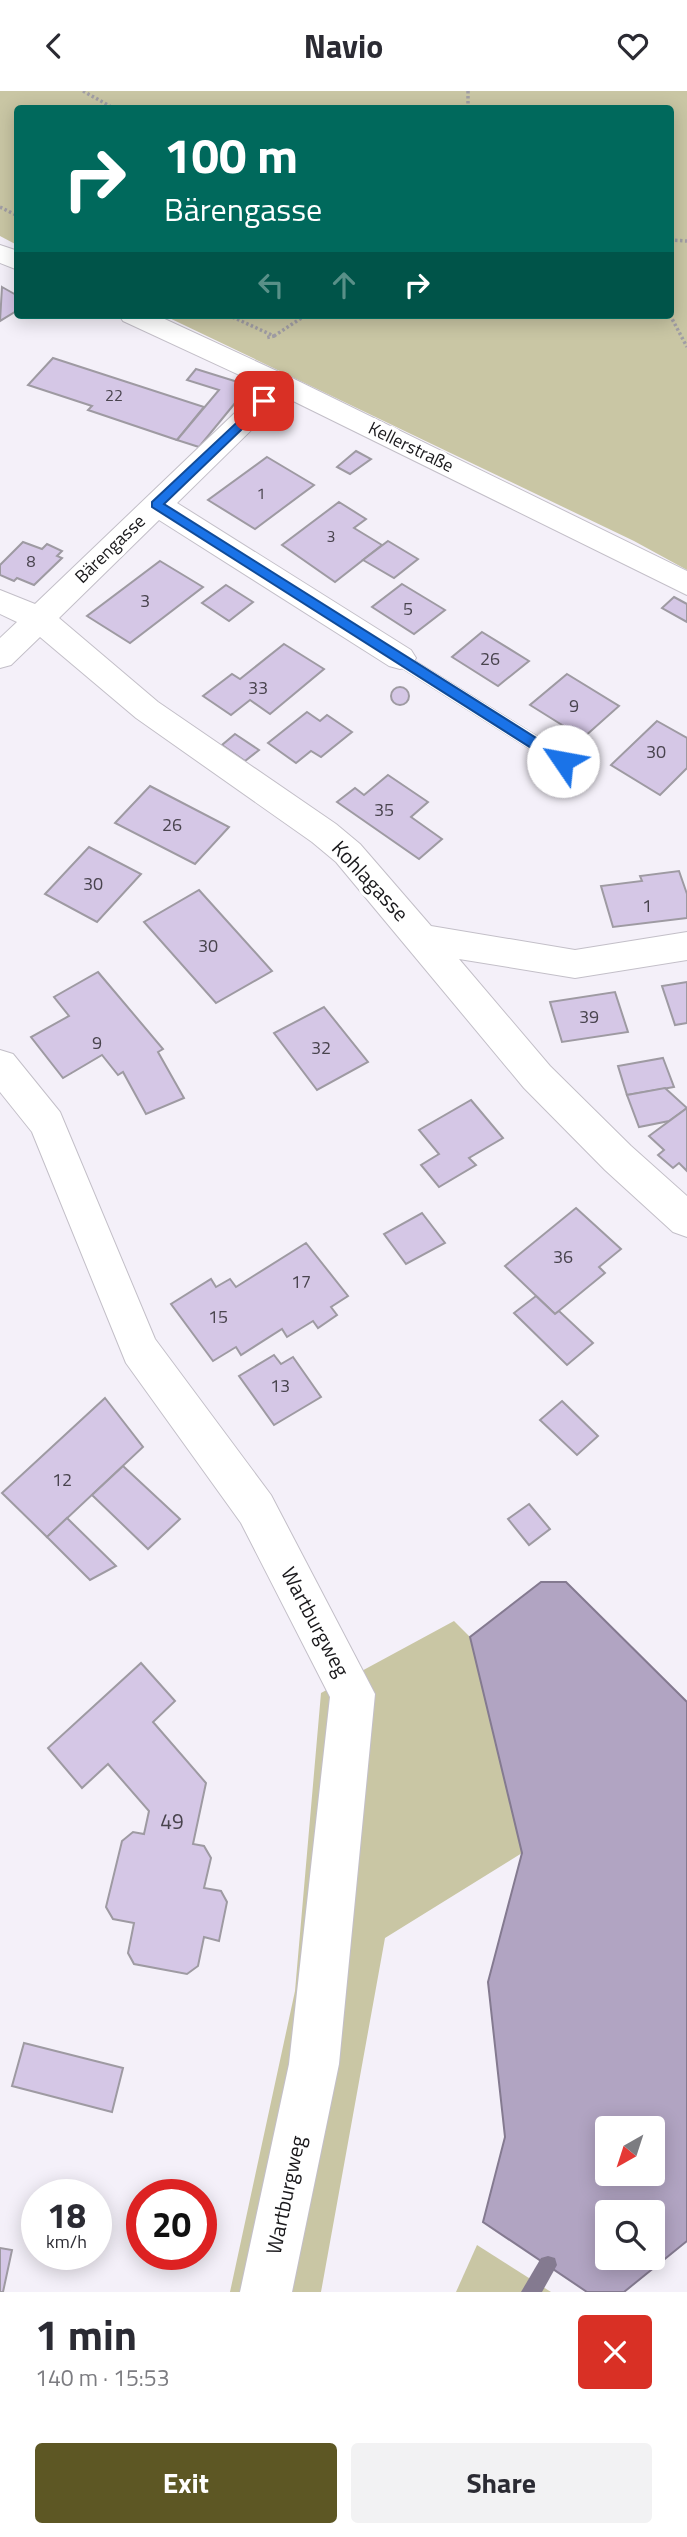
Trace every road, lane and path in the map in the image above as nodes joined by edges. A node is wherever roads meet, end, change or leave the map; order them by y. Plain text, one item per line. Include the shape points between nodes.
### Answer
1 (83, 91) edge
2 (108, 105) edge
3 (142, 319) edge
4 (300, 319) edge
5 (672, 319) edge
6 (274, 336) dead end
7 (687, 347) edge
8 (282, 384) junction
9 (156, 505) junction
10 (687, 584) edge
11 (0, 601) edge
12 (38, 618) junction
13 (0, 657) edge
14 (400, 658) joint
15 (563, 761) dead end
16 (424, 939) junction
17 (687, 946) edge
18 (0, 1065) edge
19 (687, 1220) edge
20 (266, 2292) edge

1 - 2 path
3 - 8 street, Kellerstraße
4 - 6 path
5 - 7 path
8 - 9 street, Bärengasse
8 - 10 street, Kellerstraße
9 - 12 street, Bärengasse
9 - 14 street
11 - 12 street, Kohlagasse
12 - 13 street, Bärengasse
12 - 16 street, Kohlagasse via 147,711 324,833 348,853
14 - 15 lane
16 - 17 street via 575,964
16 - 19 street, Kohlagasse via 537,1077
18 - 20 street, Wartburgweg via 47,1123 140,1350 256,1509 353,1693 314,2064

